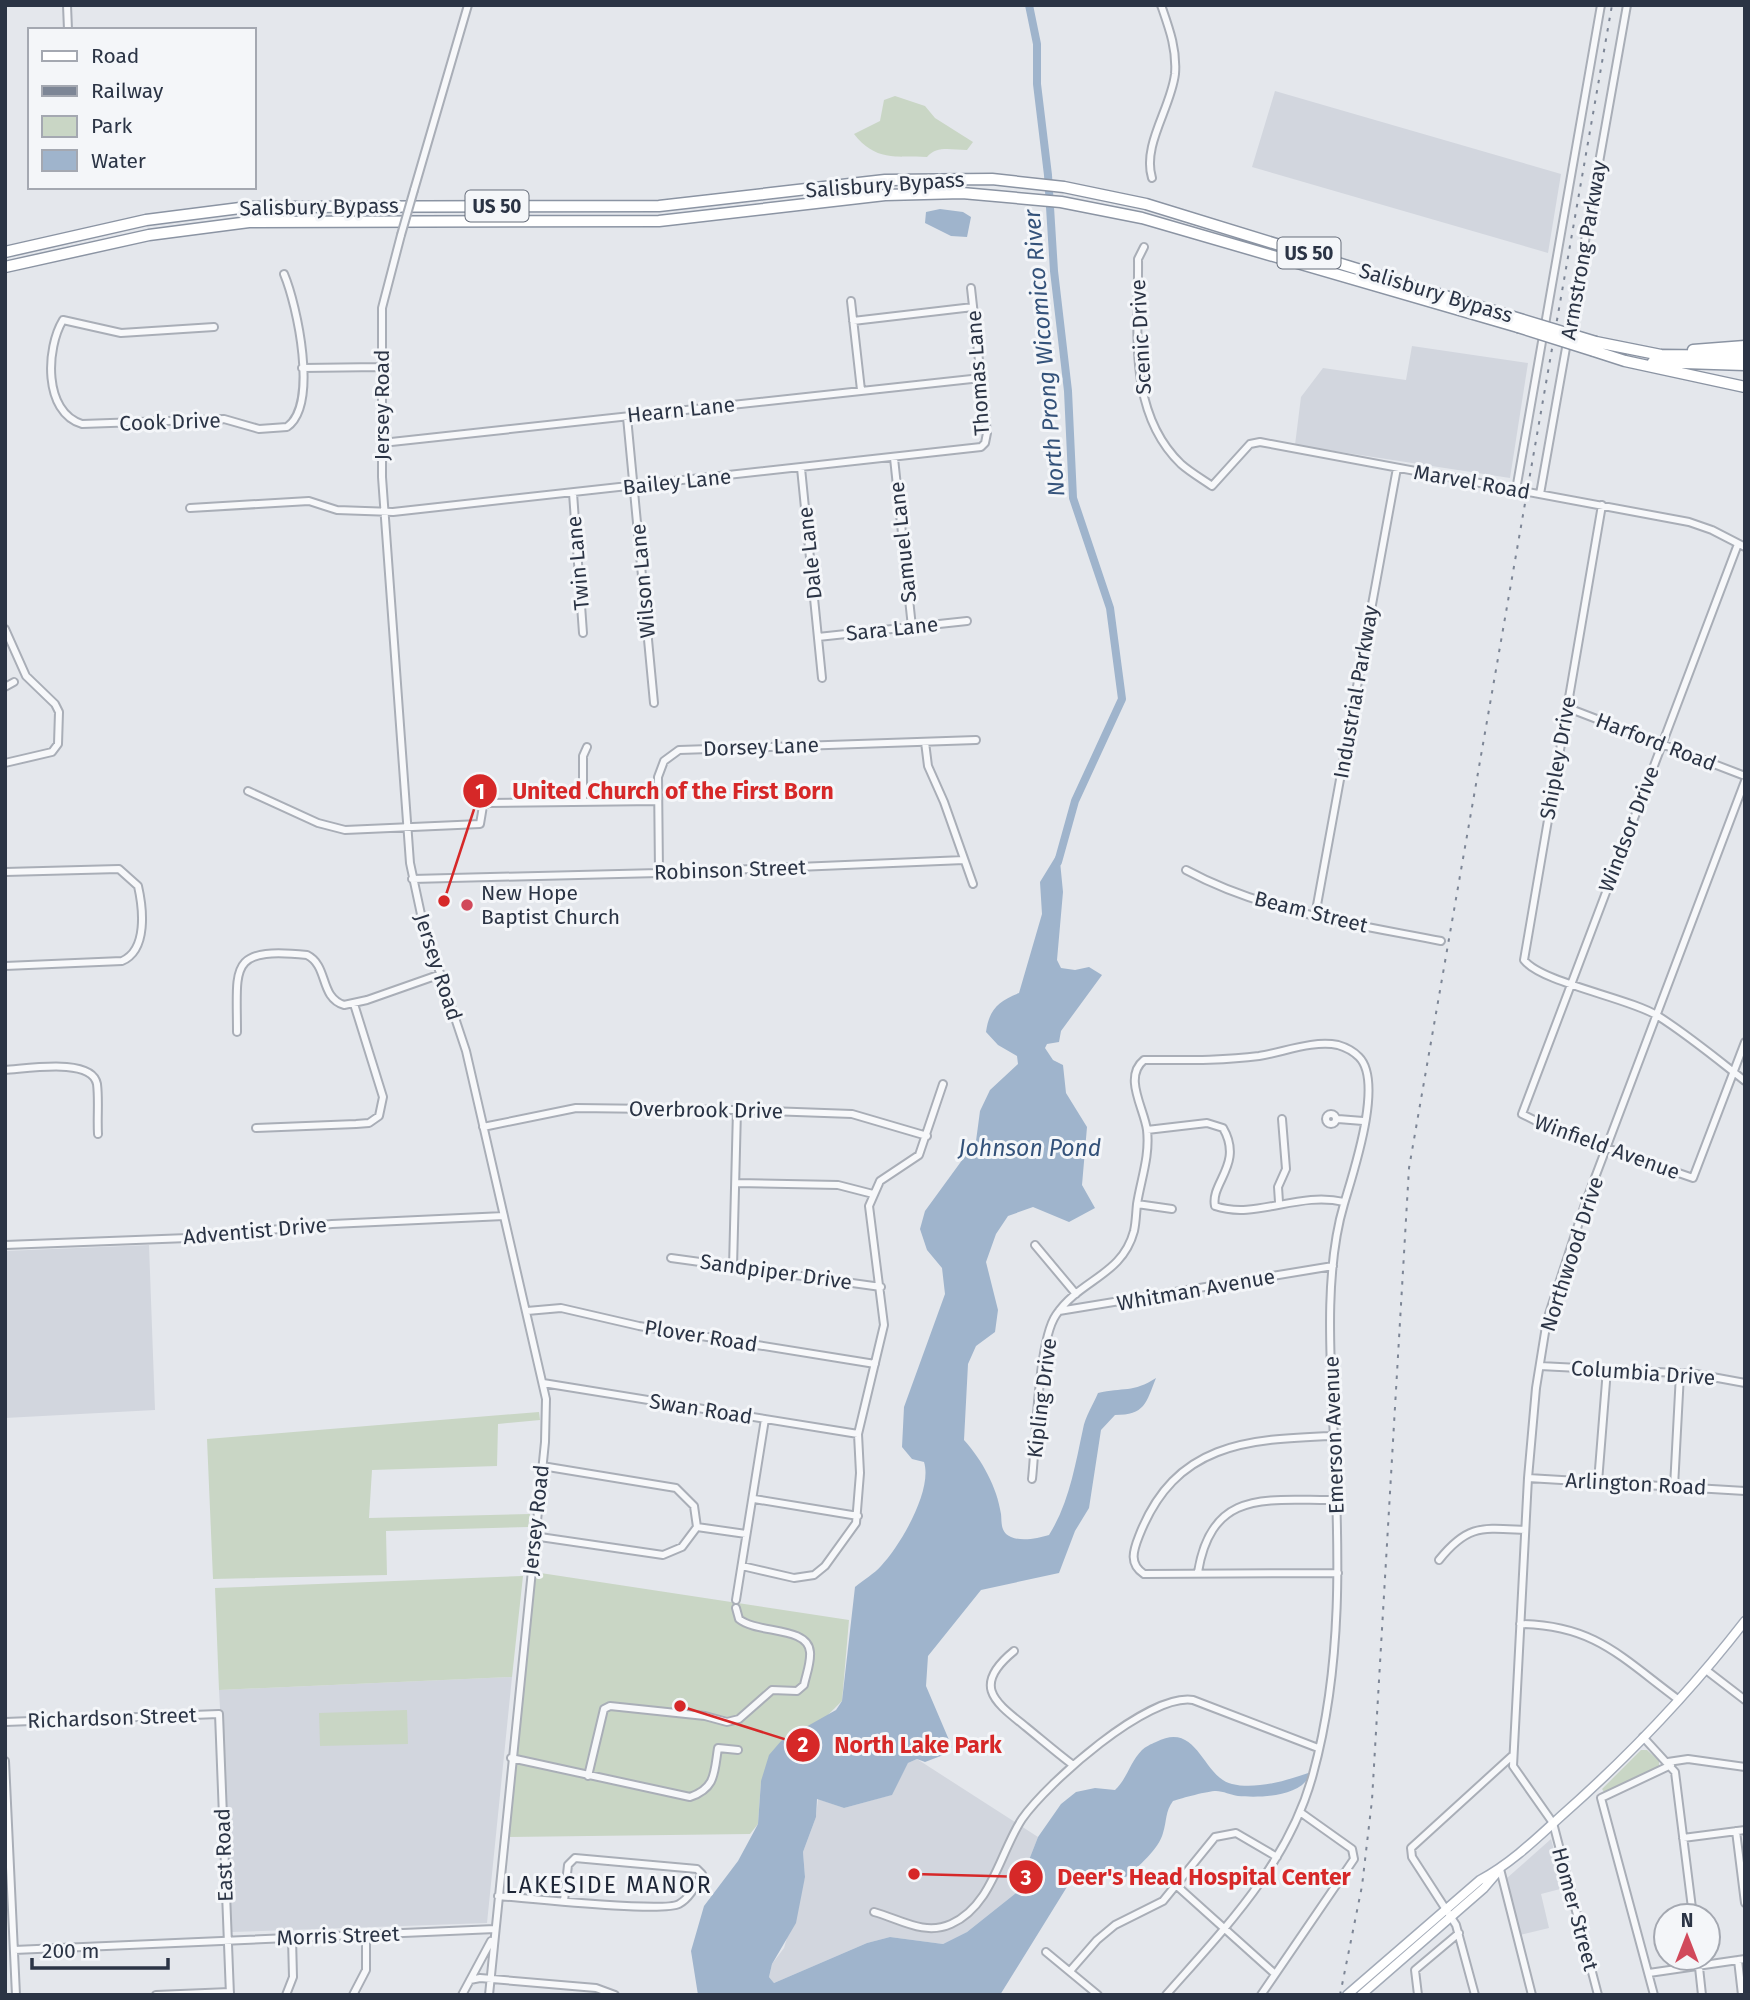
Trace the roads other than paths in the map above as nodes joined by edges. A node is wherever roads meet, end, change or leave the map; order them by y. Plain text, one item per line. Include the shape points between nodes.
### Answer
1 (67, 5) edge
2 (468, 5) edge
3 (1161, 5) edge
4 (1601, 5) edge
5 (1627, 5) edge
6 (68, 28) edge
7 (1152, 178) dead end
8 (1144, 247) dead end
9 (5, 252) edge
10 (5, 267) edge
11 (284, 274) dead end
12 (971, 288) dead end
13 (851, 301) dead end
14 (973, 307) junction
15 (853, 321) junction
16 (1519, 323) junction
17 (214, 327) dead end
18 (1745, 346) edge
19 (1595, 347) junction
20 (1745, 356) edge
21 (1745, 365) edge
22 (382, 367) junction
23 (302, 368) junction
24 (981, 378) junction
25 (1745, 387) edge
26 (861, 390) junction
27 (627, 416) junction
28 (382, 443) junction
29 (971, 449) joint
30 (894, 458) junction
31 (801, 468) junction
32 (1397, 468) junction
33 (634, 486) junction
34 (1212, 486) joint
35 (1516, 489) junction
36 (573, 493) junction
37 (1540, 494) junction
38 (1602, 505) junction
39 (190, 508) dead end
40 (383, 512) junction
41 (1741, 546) edge
42 (967, 621) dead end
43 (912, 627) junction
44 (5, 629) edge
45 (583, 633) dead end
46 (818, 637) junction
47 (822, 678) dead end
48 (14, 682) dead end
49 (5, 687) edge
50 (654, 703) dead end
51 (1568, 708) junction
52 (976, 740) dead end
53 (925, 742) junction
54 (1662, 743) junction
55 (587, 747) dead end
56 (5, 763) edge
57 (1745, 778) edge
58 (248, 791) dead end
59 (658, 801) junction
60 (583, 802) junction
61 (407, 826) junction
62 (964, 860) junction
63 (1186, 870) dead end
64 (5, 872) edge
65 (659, 873) junction
66 (412, 879) junction
67 (972, 884) dead end
68 (1315, 916) junction
69 (1441, 941) dead end
70 (5, 967) edge
71 (441, 974) junction
72 (1571, 983) junction
73 (354, 1004) junction
74 (1658, 1015) junction
75 (237, 1032) dead end
76 (1745, 1042) edge
77 (1140, 1063) joint
78 (5, 1070) edge
79 (1732, 1071) junction
80 (1745, 1081) edge
81 (943, 1084) dead end
82 (737, 1111) junction
83 (1522, 1114) joint
84 (1282, 1119) dead end
85 (1338, 1119) dead end
86 (1363, 1121) junction
87 (483, 1127) junction
88 (256, 1128) dead end
89 (1147, 1129) junction
90 (97, 1134) dead end
91 (927, 1136) junction
92 (1607, 1149) junction
93 (736, 1183) junction
94 (873, 1194) junction
95 (1279, 1202) junction
96 (1344, 1202) junction
97 (1137, 1204) junction
98 (1172, 1209) dead end
99 (504, 1216) junction
100 (5, 1245) edge
101 (1035, 1245) dead end
102 (671, 1258) dead end
103 (1333, 1266) junction
104 (733, 1267) junction
105 (881, 1287) junction
106 (1076, 1294) junction
107 (527, 1311) junction
108 (1059, 1311) junction
109 (875, 1364) junction
110 (1540, 1366) junction
111 (1607, 1369) junction
112 (1680, 1374) junction
113 (544, 1383) junction
114 (1745, 1383) edge
115 (765, 1419) junction
116 (858, 1434) junction
117 (1334, 1436) junction
118 (542, 1466) junction
119 (1528, 1478) junction
120 (1032, 1479) dead end
121 (1598, 1482) junction
122 (1674, 1487) junction
123 (1745, 1491) edge
124 (754, 1499) junction
125 (1336, 1500) junction
126 (858, 1516) junction
127 (697, 1527) junction
128 (1525, 1530) junction
129 (747, 1534) junction
130 (533, 1536) junction
131 (1439, 1560) dead end
132 (742, 1566) junction
133 (1198, 1572) junction
134 (1338, 1573) junction
135 (1745, 1621) edge
136 (1520, 1624) junction
137 (1014, 1651) dead end
138 (1706, 1670) junction
139 (1679, 1700) junction
140 (1745, 1700) edge
141 (219, 1714) joint
142 (5, 1722) edge
143 (1643, 1737) junction
144 (1318, 1748) junction
145 (738, 1750) dead end
146 (1512, 1756) junction
147 (511, 1758) junction
148 (5, 1760) edge
149 (1669, 1763) junction
150 (1073, 1765) junction
151 (1745, 1767) edge
152 (588, 1776) junction
153 (1300, 1812) junction
154 (1553, 1823) junction
155 (1745, 1830) edge
156 (1736, 1831) junction
157 (1683, 1838) junction
158 (7, 1852) edge
159 (1277, 1857) junction
160 (1500, 1869) junction
161 (1177, 1886) junction
162 (498, 1896) junction
163 (564, 1901) junction
164 (1691, 1902) edge
165 (1745, 1903) edge
166 (874, 1912) dead end
167 (1449, 1913) junction
168 (1225, 1927) junction
169 (494, 1933) junction
170 (1459, 1933) junction
171 (366, 1935) junction
172 (292, 1938) junction
173 (227, 1941) junction
174 (14, 1950) junction
175 (1046, 1952) dead end
176 (1741, 1959) edge
177 (1722, 1960) edge
178 (1070, 1971) junction
179 (1653, 1972) edge
180 (1699, 1972) edge
181 (1649, 1973) junction
182 (1276, 1975) junction
183 (490, 1979) junction
184 (470, 1980) junction
185 (230, 1993) edge
186 (1347, 1994) edge
187 (16, 1995) edge
188 (156, 1995) edge
189 (286, 1995) edge
190 (353, 1995) edge
191 (462, 1995) edge
192 (489, 1995) edge
193 (615, 1995) edge
194 (1098, 1995) edge
195 (1166, 1995) edge
196 (1261, 1995) edge
197 (1361, 1995) edge
198 (1418, 1995) edge
199 (1475, 1995) edge
200 (1532, 1995) edge
201 (1598, 1995) edge
202 (1654, 1995) edge
203 (1702, 1995) edge
204 (1742, 1995) edge

1 - 6 street
2 - 22 street, Jersey Road, bridge via 383,297
3 - 7 street via 1173,40 1174,76 1149,160
4 - 35 street
5 - 37 street, Armstrong Parkway
8 - 34 street, Scenic Drive via 1138,259 1140,392 1165,444 1182,464
9 - 16 highway, Salisbury Bypass / US 50 via 146,220 248,207 659,206 885,180 992,179 1097,192 1184,214
10 - 16 highway, Salisbury Bypass / US 50 via 135,238 249,222 659,221 885,195 992,195 1094,207 1142,218
11 - 23 street, Cook Drive via 294,302
12 - 14 street, Thomas Lane
13 - 15 street
14 - 15 street
14 - 24 street, Thomas Lane
15 - 26 street
16 - 19 highway, Salisbury Bypass / US 50, bridge
17 - 23 street, Cook Drive via 121,333 63,320 53,345 51,367 64,410 75,422 90,425 224,419 259,429 281,429 293,423 300,411
18 - 19 highway via 1683,351
19 - 20 highway, Salisbury Bypass / US 50 via 1661,355
19 - 21 highway, Salisbury Bypass / US 50 via 1660,363
19 - 25 highway via 1625,361
22 - 23 street
22 - 28 street, Jersey Road
24 - 26 street, Hearn Lane
24 - 29 street, Thomas Lane via 987,439 981,447
26 - 27 street, Hearn Lane
27 - 28 street, Hearn Lane
27 - 33 street, Wilson Lane
28 - 40 street, Jersey Road
29 - 30 street, Bailey Lane
30 - 31 street, Bailey Lane
30 - 43 street, Samuel Lane
31 - 33 street, Bailey Lane
31 - 46 street, Dale Lane
32 - 34 street, Marvel Road via 1260,442 1250,444
32 - 35 street, Marvel Road
32 - 68 street, Industrial Parkway
33 - 36 street, Bailey Lane
33 - 50 street, Wilson Lane
35 - 37 street, Marvel Road
36 - 40 street, Bailey Lane
36 - 45 street, Twin Lane
37 - 38 street, Marvel Road
38 - 41 street, Marvel Road via 1689,522
38 - 51 street, Shipley Drive
39 - 40 street, Bailey Lane via 309,501 337,510
40 - 61 street, Jersey Road
41 - 54 street, Windsor Drive
42 - 43 street, Sara Lane
43 - 46 street, Sara Lane
44 - 56 street via 26,676 55,704 60,719 58,744 52,752
46 - 47 street
48 - 49 street
51 - 54 street, Harford Road
51 - 72 street, Shipley Drive via 1524,956 1531,966
52 - 53 street, Dorsey Lane
53 - 59 street, Dorsey Lane via 684,749 662,765
53 - 62 street via 928,766
54 - 57 street, Harford Road
54 - 72 street, Windsor Drive
55 - 60 street
57 - 74 street, Northwood Drive
58 - 61 street via 335,828
59 - 60 street
59 - 65 street, Dorsey Lane
60 - 61 street via 488,803 480,824
61 - 66 street, Jersey Road
62 - 65 street, Robinson Street
62 - 67 street
63 - 68 street, Beam Street via 1210,883
64 - 70 street via 123,870 138,886 141,932 136,950 122,961
65 - 66 street, Robinson Street
66 - 71 street, Jersey Road
68 - 69 street, Beam Street
71 - 73 street
71 - 87 street, Jersey Road via 466,1051
72 - 74 street
72 - 83 street, Windsor Drive
73 - 75 street via 339,1004 330,996 319,964 307,954 248,958 237,974
73 - 88 street via 383,1097 379,1116 369,1123
74 - 79 street
74 - 92 street, Northwood Drive
76 - 79 street
77 - 86 street, Emerson Avenue via 1258,1056 1337,1045 1360,1058 1367,1070 1370,1086
77 - 89 street, Kipling Drive via 1134,1078
78 - 90 street via 78,1067 90,1073 97,1084
79 - 80 street
79 - 92 street, Winfield Avenue via 1693,1178
81 - 91 street
82 - 87 street, Overbrook Drive via 576,1108
82 - 91 street, Overbrook Drive via 852,1114
82 - 93 street
83 - 92 street, Winfield Avenue
84 - 95 street via 1286,1170 1278,1186
85 - 86 street
86 - 96 street, Emerson Avenue
87 - 99 street, Jersey Road
89 - 95 street via 1207,1123 1223,1128 1229,1160 1215,1193 1215,1206 1248,1211
89 - 97 street, Kipling Drive via 1147,1158
91 - 94 street via 915,1160 885,1175
92 - 110 street, Northwood Drive via 1557,1288
93 - 94 street via 838,1185
93 - 104 street
94 - 105 street via 868,1213
95 - 96 street via 1325,1198
96 - 103 street, Emerson Avenue
97 - 98 street
97 - 106 street, Kipling Drive via 1128,1252
99 - 100 street, Adventist Drive via 352,1222 209,1237
99 - 107 street, Jersey Road
101 - 106 street
102 - 104 street, Sandpiper Drive
103 - 108 street, Whitman Avenue
103 - 117 street, Emerson Avenue
104 - 105 street, Sandpiper Drive
105 - 109 street via 884,1325
106 - 108 street, Kipling Drive
107 - 109 street, Plover Road via 568,1309 639,1326
107 - 113 street, Jersey Road
108 - 120 street, Kipling Drive via 1047,1341
109 - 116 street
110 - 111 street, Columbia Drive
110 - 119 street, Northwood Drive
111 - 112 street, Columbia Drive
111 - 121 street
112 - 114 street, Columbia Drive
112 - 122 street
113 - 115 street, Swan Road
113 - 118 street, Jersey Road
115 - 116 street, Swan Road
115 - 124 street
116 - 126 street
117 - 125 street, Emerson Avenue
117 - 133 street via 1241,1443 1179,1472 1156,1503 1136,1542 1133,1561 1144,1574
118 - 127 street via 676,1488 694,1506
118 - 130 street, Jersey Road
119 - 121 street, Arlington Road
119 - 128 street, Northwood Drive
121 - 122 street, Arlington Road
122 - 123 street, Arlington Road
124 - 126 street
124 - 129 street
125 - 133 street via 1260,1501 1237,1506 1208,1540
125 - 134 street, Emerson Avenue
126 - 132 street via 850,1534 814,1575 794,1578
127 - 129 street
127 - 130 street via 682,1546 663,1555
128 - 131 street via 1474,1530 1456,1540
128 - 136 street, Northwood Drive
129 - 132 street
130 - 147 street, Jersey Road
132 - 152 street via 736,1604 739,1619 748,1626 804,1640 811,1654 804,1685 797,1690 772,1690 739,1719 727,1722 610,1706 599,1721
133 - 134 street
134 - 144 street, Emerson Avenue via 1334,1667
135 - 138 main road
136 - 139 street via 1593,1637
136 - 146 street, Northwood Drive
137 - 150 street via 993,1675 992,1691 999,1707
138 - 139 main road
138 - 140 street
139 - 143 main road
141 - 142 street, Richardson Street
141 - 173 street, East Road
143 - 149 street
143 - 154 main road
144 - 150 street via 1184,1699 1158,1705
144 - 153 street, Emerson Avenue
145 - 152 street via 718,1748 713,1779 704,1792 690,1797
146 - 154 street, Northwood Drive via 1515,1772
146 - 167 street via 1410,1848
147 - 152 street
147 - 162 street, Jersey Road
148 - 158 street
149 - 151 street via 1688,1759
149 - 157 street via 1676,1779
149 - 181 street via 1601,1798
150 - 166 street via 1027,1813 985,1893 961,1918 943,1927 920,1927
153 - 159 street, Emerson Avenue
153 - 182 street via 1352,1849 1352,1865
154 - 160 main road
154 - 201 street, Homer Street
155 - 156 street
156 - 157 street
156 - 165 street
157 - 164 street
158 - 174 street
159 - 161 street via 1236,1833 1220,1834
159 - 168 street, Emerson Avenue
160 - 167 main road via 1484,1888
160 - 200 street
161 - 168 street
161 - 178 street via 1156,1907 1105,1932
162 - 163 street
162 - 169 street, Jersey Road
163 - 163 street via 569,1861 575,1858 700,1870 702,1874 677,1905
167 - 170 street
167 - 186 main road
167 - 197 main road
168 - 182 street
168 - 195 street, Emerson Avenue
169 - 171 street, Morris Street
169 - 183 street, Jersey Road
169 - 184 street
170 - 198 street via 1418,1966 1413,1976
170 - 199 street
171 - 172 street, Morris Street
171 - 190 street via 366,1970
172 - 173 street, Morris Street
172 - 189 street via 293,1977
173 - 174 street, Morris Street
173 - 185 street, East Road
174 - 187 street
175 - 178 street
176 - 177 street
176 - 204 street
178 - 194 street
179 - 181 street
180 - 203 street
181 - 202 street
182 - 196 street
183 - 184 street
183 - 192 street, Jersey Road
183 - 193 street via 596,1988
184 - 191 street
185 - 188 street

